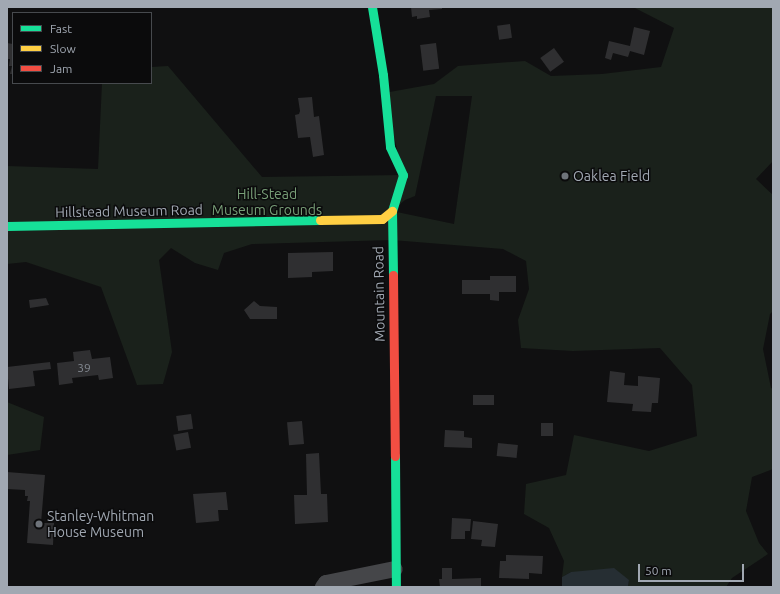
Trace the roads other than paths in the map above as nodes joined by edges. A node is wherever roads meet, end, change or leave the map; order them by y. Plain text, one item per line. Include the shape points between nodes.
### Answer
1 (372, 7) edge
2 (392, 211) junction
3 (7, 226) edge
4 (395, 570) junction
5 (323, 587) edge
6 (396, 587) edge

1 - 2 street, Mountain Road via 390,147 403,175
2 - 3 street, Hillstead Museum Road via 382,219
2 - 4 street, Mountain Road
4 - 5 street via 326,583
4 - 6 street, Mountain Road

